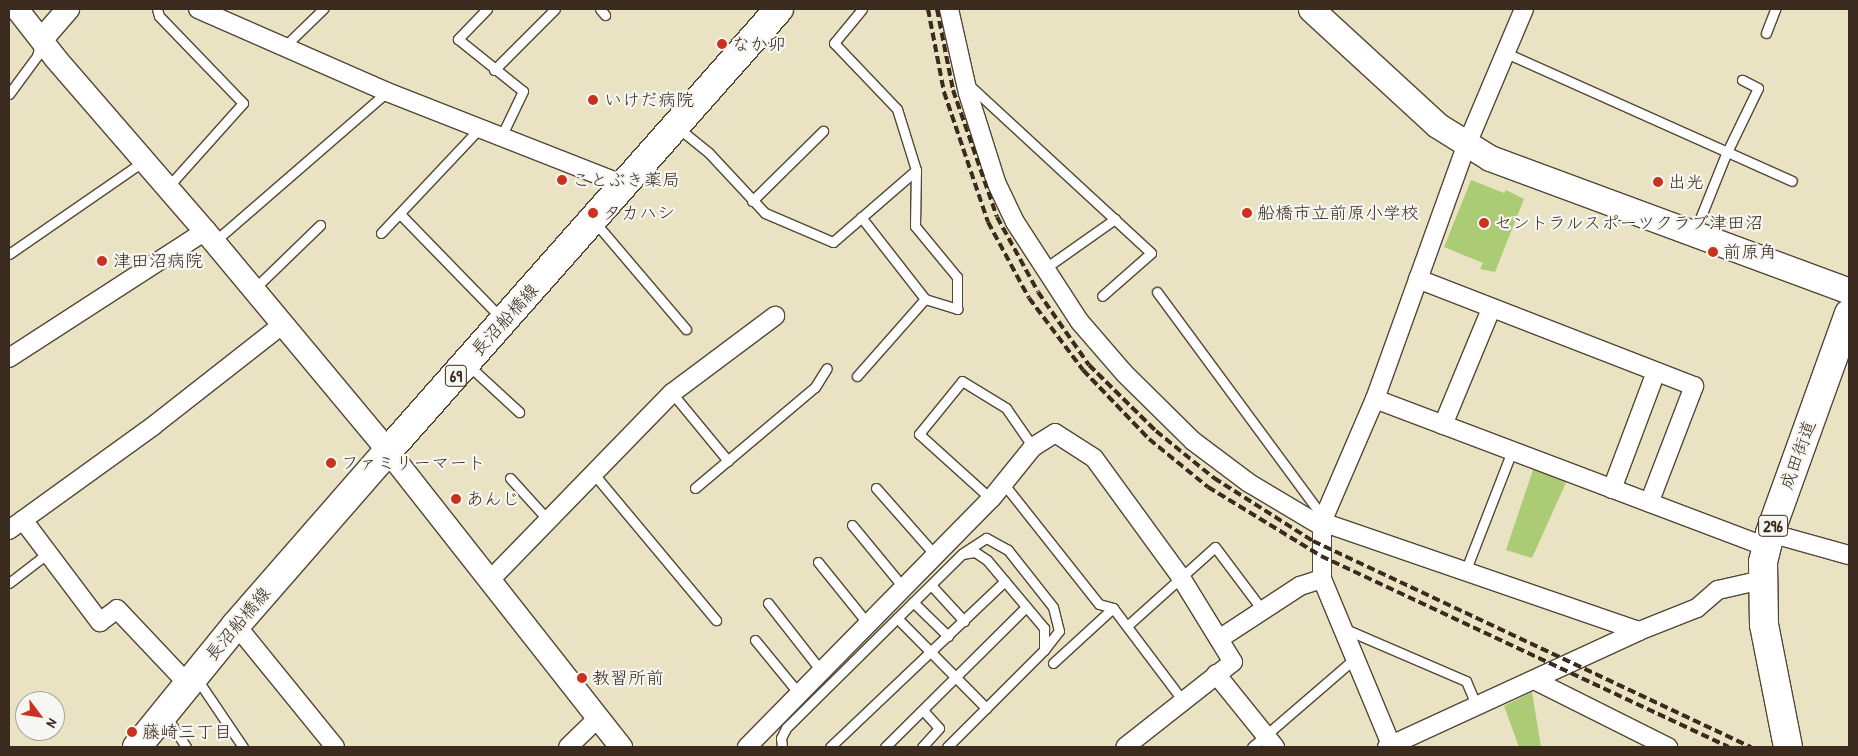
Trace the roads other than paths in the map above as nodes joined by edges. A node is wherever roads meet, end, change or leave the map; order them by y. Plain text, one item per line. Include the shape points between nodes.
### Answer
1 (17, 9) edge
2 (68, 9) edge
3 (157, 9) edge
4 (198, 9) edge
5 (323, 9) edge
6 (487, 9) edge
7 (555, 9) edge
8 (779, 9) edge
9 (862, 9) edge
10 (949, 9) edge
11 (1311, 9) edge
12 (1524, 9) edge
13 (1775, 9) edge
14 (1766, 33) dead end
15 (42, 39) junction
16 (286, 45) junction
17 (1506, 53) junction
18 (494, 70) junction
19 (1742, 80) dead end
20 (965, 81) junction
21 (387, 92) junction
22 (9, 94) edge
23 (677, 127) junction
24 (480, 128) junction
25 (823, 131) dead end
26 (501, 137) junction
27 (1467, 144) junction
28 (1726, 154) junction
29 (144, 161) junction
30 (916, 170) junction
31 (1792, 181) dead end
32 (624, 185) junction
33 (168, 188) junction
34 (752, 201) junction
35 (400, 214) junction
36 (861, 217) junction
37 (1115, 219) junction
38 (594, 220) junction
39 (320, 225) dead end
40 (381, 233) dead end
41 (1694, 235) junction
42 (209, 237) junction
43 (9, 254) edge
44 (1044, 269) junction
45 (1418, 279) junction
46 (253, 290) junction
47 (1849, 291) edge
48 (1157, 292) dead end
49 (1102, 296) dead end
50 (924, 299) junction
51 (1491, 309) junction
52 (1849, 314) edge
53 (775, 316) dead end
54 (504, 321) junction
55 (282, 325) junction
56 (686, 330) dead end
57 (9, 358) edge
58 (467, 364) junction
59 (827, 368) dead end
60 (1656, 372) junction
61 (857, 376) dead end
62 (672, 393) junction
63 (1375, 400) junction
64 (518, 412) dead end
65 (1443, 425) junction
66 (1033, 447) junction
67 (388, 451) junction
68 (1512, 451) junction
69 (728, 461) junction
70 (593, 472) junction
71 (510, 478) dead end
72 (1003, 483) junction
73 (695, 488) dead end
74 (876, 488) dead end
75 (1612, 489) junction
76 (990, 499) junction
77 (1649, 503) junction
78 (548, 520) junction
79 (1322, 522) junction
80 (16, 525) edge
81 (852, 525) dead end
82 (1768, 540) junction
83 (48, 553) junction
84 (962, 554) junction
85 (1849, 555) edge
86 (936, 556) junction
87 (818, 562) dead end
88 (1465, 572) junction
89 (1180, 576) junction
90 (491, 579) junction
91 (1322, 580) junction
92 (1762, 580) junction
93 (1005, 581) junction
94 (9, 583) edge
95 (931, 585) junction
96 (908, 595) junction
97 (768, 603) dead end
98 (1026, 607) junction
99 (1113, 608) junction
100 (1263, 610) junction
101 (897, 618) junction
102 (716, 620) dead end
103 (964, 621) junction
104 (868, 624) junction
105 (236, 625) junction
106 (1127, 626) junction
107 (1340, 626) junction
108 (1639, 631) junction
109 (948, 636) junction
110 (1219, 639) junction
111 (755, 640) dead end
112 (1044, 650) junction
113 (930, 652) junction
114 (1354, 659) junction
115 (1053, 663) dead end
116 (822, 672) junction
117 (1216, 674) junction
118 (956, 677) junction
119 (192, 680) junction
120 (1536, 681) junction
121 (800, 695) junction
122 (1183, 701) junction
123 (1476, 704) junction
124 (986, 708) junction
125 (923, 710) junction
126 (164, 714) junction
127 (598, 718) junction
128 (1270, 741) edge
129 (891, 745) edge
130 (1390, 746) edge
131 (137, 747) edge
132 (186, 747) edge
133 (243, 747) edge
134 (335, 747) edge
135 (568, 747) edge
136 (621, 747) edge
137 (747, 747) edge
138 (782, 747) edge
139 (830, 747) edge
140 (922, 747) edge
141 (946, 747) edge
142 (1125, 747) edge
143 (1252, 747) edge
144 (1668, 747) edge
145 (1788, 747) edge

1 - 15 street
2 - 15 street
3 - 33 lane via 159,16 243,103
4 - 16 street
5 - 16 lane
6 - 18 lane via 458,39
7 - 18 lane
8 - 23 main road, 長沼船橋線 / 69
9 - 30 lane via 834,43 897,109
10 - 20 street
11 - 27 main road via 1437,125
12 - 17 street
13 - 14 lane
15 - 22 lane via 37,56
15 - 29 street
16 - 21 street
17 - 27 street
17 - 28 lane
18 - 26 lane via 523,91
19 - 28 lane via 1758,88
20 - 37 lane
20 - 44 street via 981,143 996,182 1015,222
21 - 24 street
21 - 42 lane
23 - 32 main road, 長沼船橋線 / 69
23 - 34 lane via 709,153
24 - 26 street
24 - 35 lane
25 - 34 lane
26 - 32 street
27 - 41 main road via 1543,180
27 - 45 street
28 - 31 lane
28 - 41 lane
29 - 33 street
29 - 43 lane
30 - 36 lane
30 - 50 lane via 916,226 957,277 957,309
32 - 38 main road, 長沼船橋線 / 69
33 - 42 street
34 - 36 lane via 765,213 833,242
35 - 40 lane
35 - 54 lane
36 - 50 lane
37 - 44 lane
37 - 49 lane via 1151,253
38 - 54 main road, 長沼船橋線 / 69
38 - 56 lane
39 - 46 lane
41 - 47 main road
42 - 46 street
42 - 57 street
44 - 79 street via 1080,322 1124,373 1193,441 1249,483
45 - 51 street
45 - 63 street
46 - 55 street
48 - 79 lane
50 - 61 lane
51 - 60 street
51 - 65 street
52 - 82 main road, 成田街道 / 296
53 - 62 street
54 - 58 main road, 長沼船橋線 / 69
55 - 67 street
55 - 80 street via 153,426
58 - 64 lane
58 - 67 main road, 長沼船橋線 / 69
59 - 69 lane via 815,388
60 - 75 street
60 - 77 street via 1694,386
62 - 69 lane
62 - 70 street
63 - 65 street
63 - 79 street
65 - 68 street
66 - 72 street
66 - 76 lane via 1006,408 962,381 920,434
66 - 89 street via 1055,433 1094,458
67 - 90 street
67 - 105 main road, 長沼船橋線 / 69
68 - 75 street
68 - 88 lane
69 - 73 lane
70 - 78 street
70 - 102 lane
71 - 78 lane
72 - 76 street
72 - 99 lane via 1099,604
74 - 86 lane
75 - 77 street
76 - 86 street
77 - 82 street
78 - 90 street
79 - 88 street
79 - 91 street
80 - 83 street
81 - 96 lane
82 - 85 street
82 - 92 main road, 成田街道 / 296
83 - 94 lane
83 - 119 street via 100,622 117,609
84 - 93 lane via 975,552 987,560
84 - 95 lane
84 - 112 lane via 986,538 1008,550 1053,607 1059,622 1059,631
86 - 96 street
87 - 104 lane
88 - 108 street
89 - 100 lane via 1215,547
89 - 106 lane
89 - 110 street
90 - 127 street
91 - 100 street via 1300,586
91 - 107 street
92 - 108 street via 1718,590 1697,608
92 - 145 main road, 成田街道 / 296 via 1764,625
93 - 98 lane
93 - 103 lane
95 - 96 lane
95 - 103 lane
96 - 101 lane
96 - 104 street
96 - 109 lane
97 - 116 lane
98 - 112 lane via 1044,628
98 - 118 lane
99 - 106 lane
99 - 115 lane
100 - 110 street
101 - 113 lane
101 - 138 lane via 786,728 781,738
103 - 109 lane
104 - 116 street
105 - 119 main road, 長沼船橋線 / 69
105 - 134 street
106 - 122 lane
107 - 114 street
107 - 123 lane via 1466,681
108 - 120 street
109 - 113 lane
110 - 117 street via 1233,662
111 - 121 lane
112 - 124 lane
113 - 118 lane
113 - 139 lane
114 - 128 lane
114 - 130 street
116 - 121 street
117 - 122 street
117 - 128 street
118 - 124 lane
118 - 125 lane
119 - 126 main road, 長沼船橋線 / 69
119 - 133 lane
120 - 123 street
120 - 144 street
121 - 137 street
122 - 142 street
123 - 130 street
124 - 141 lane
125 - 129 lane
125 - 140 lane via 938,728
126 - 131 main road, 長沼船橋線 / 69
126 - 132 lane
127 - 135 street
127 - 136 street
128 - 143 lane

